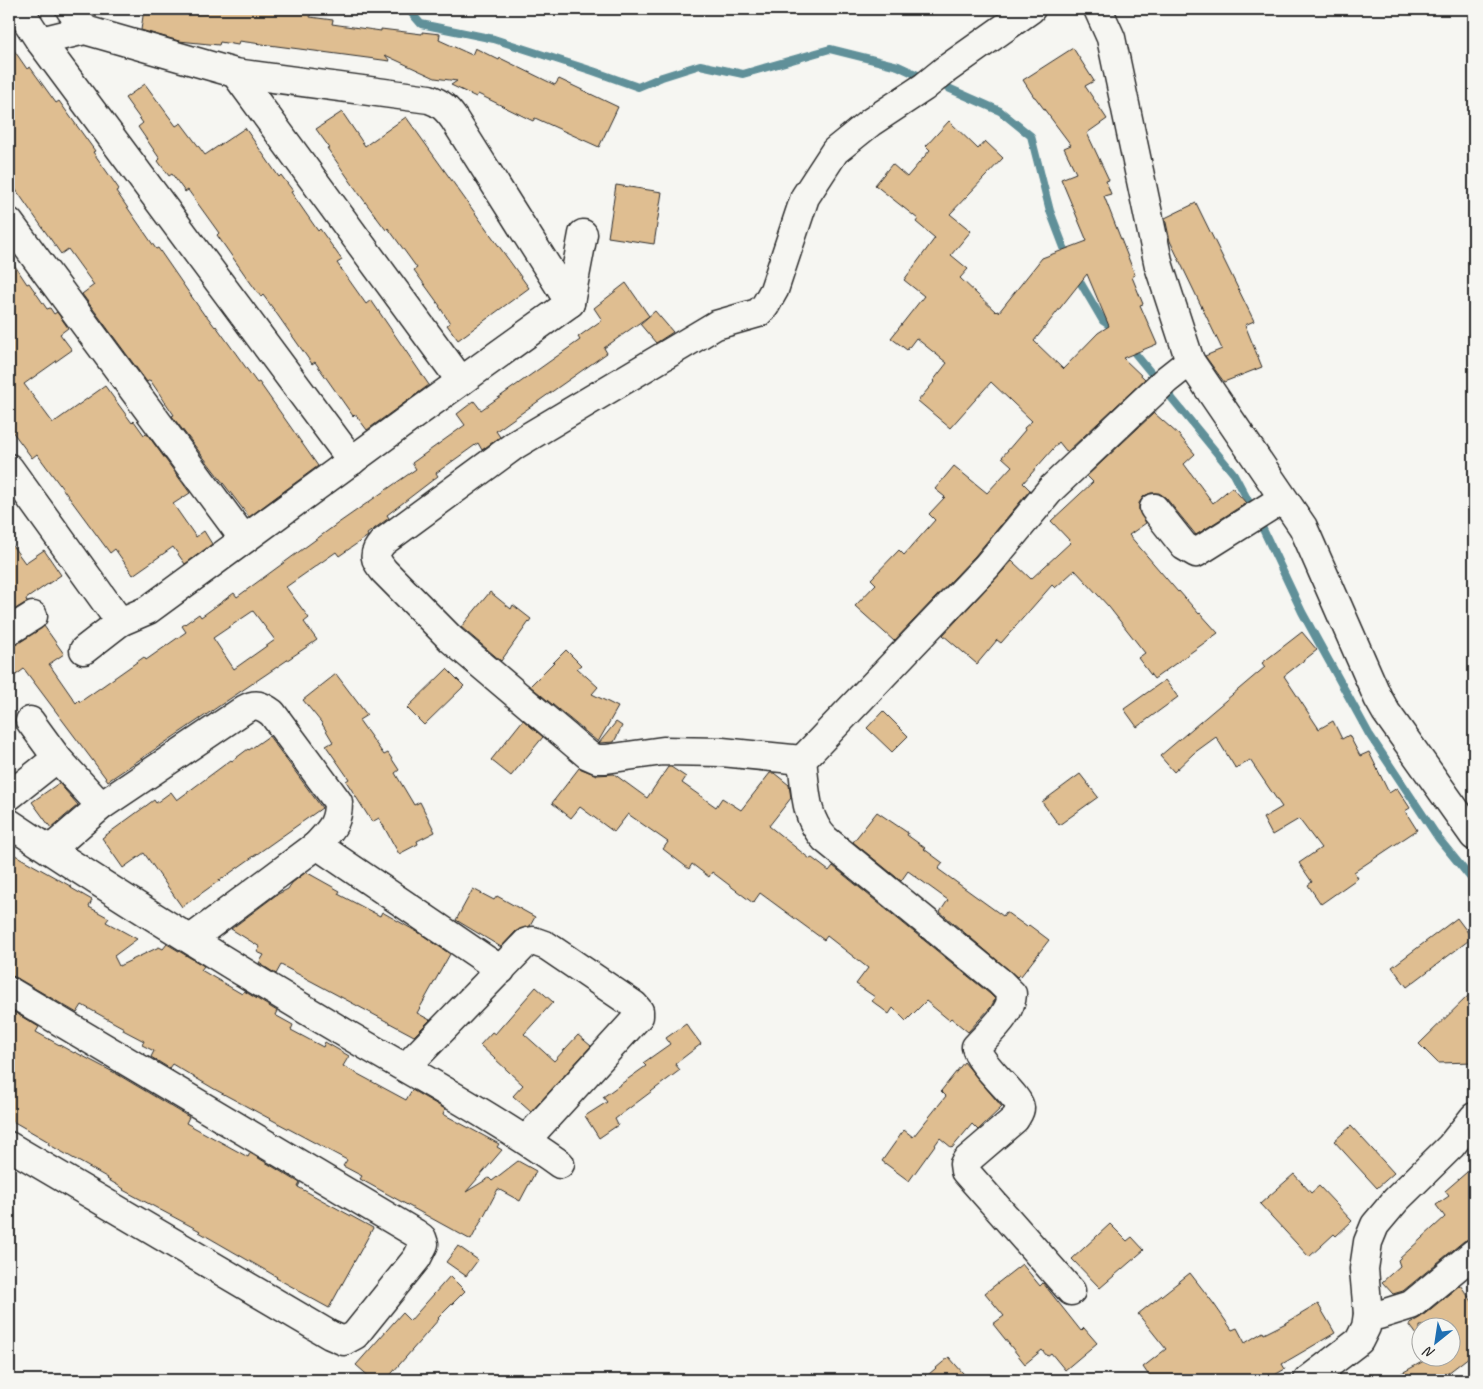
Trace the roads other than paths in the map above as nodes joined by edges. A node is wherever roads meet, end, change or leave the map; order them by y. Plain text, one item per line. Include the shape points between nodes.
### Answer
1 (19, 9) edge
2 (1031, 9) edge
3 (1098, 9) edge
4 (77, 20) edge
5 (40, 41) junction
6 (235, 72) junction
7 (9, 222) edge
8 (583, 234) dead end
9 (570, 303) junction
10 (1190, 361) junction
11 (461, 381) junction
12 (352, 461) junction
13 (9, 468) edge
14 (1154, 508) dead end
15 (1265, 510) junction
16 (244, 539) junction
17 (33, 616) dead end
18 (120, 622) junction
19 (9, 631) edge
20 (84, 650) dead end
21 (30, 721) dead end
22 (57, 758) junction
23 (802, 760) junction
24 (9, 796) edge
25 (101, 806) junction
26 (9, 823) edge
27 (1474, 836) edge
28 (317, 845) junction
29 (50, 850) junction
30 (191, 939) junction
31 (501, 970) junction
32 (9, 991) edge
33 (406, 1067) junction
34 (1474, 1117) edge
35 (526, 1140) junction
36 (9, 1146) edge
37 (560, 1164) dead end
38 (1474, 1253) edge
39 (1071, 1291) dead end
40 (1368, 1314) junction
41 (1308, 1380) edge

1 - 5 street
2 - 23 street via 835,151 805,197 774,290 758,313 716,325 514,445 376,550 375,559 384,571 452,640 588,755 606,759 664,752 722,752
3 - 10 street via 1111,38 1159,266
4 - 5 street
4 - 6 street
5 - 12 street
6 - 9 street via 439,103 454,119
6 - 11 street
7 - 16 street
8 - 9 street
9 - 11 street
10 - 15 street via 1268,475
10 - 23 street via 1052,488 987,566
11 - 12 street
12 - 16 street
13 - 18 street
14 - 15 street via 1184,546 1196,553
15 - 27 street via 1303,527 1378,698
16 - 18 street via 148,610
17 - 19 street
18 - 20 street
21 - 22 street
22 - 24 street
22 - 25 street
23 - 39 street via 809,814 816,829 1012,994 1007,1012 976,1047 985,1065 1019,1103 1019,1112 966,1161 965,1171
25 - 28 street via 245,709 258,706 272,712 338,802 338,817
25 - 29 street
26 - 29 street
28 - 30 street
28 - 31 street
29 - 30 street
30 - 33 street
31 - 33 street
31 - 35 street via 528,942 540,942 639,1011 637,1020
32 - 36 street via 416,1233 424,1244 417,1258 355,1335 344,1341 330,1336
33 - 35 street
34 - 40 street via 1376,1225 1368,1242 1364,1269
35 - 37 street
38 - 40 street via 1411,1306 1379,1315
40 - 41 street via 1359,1341

